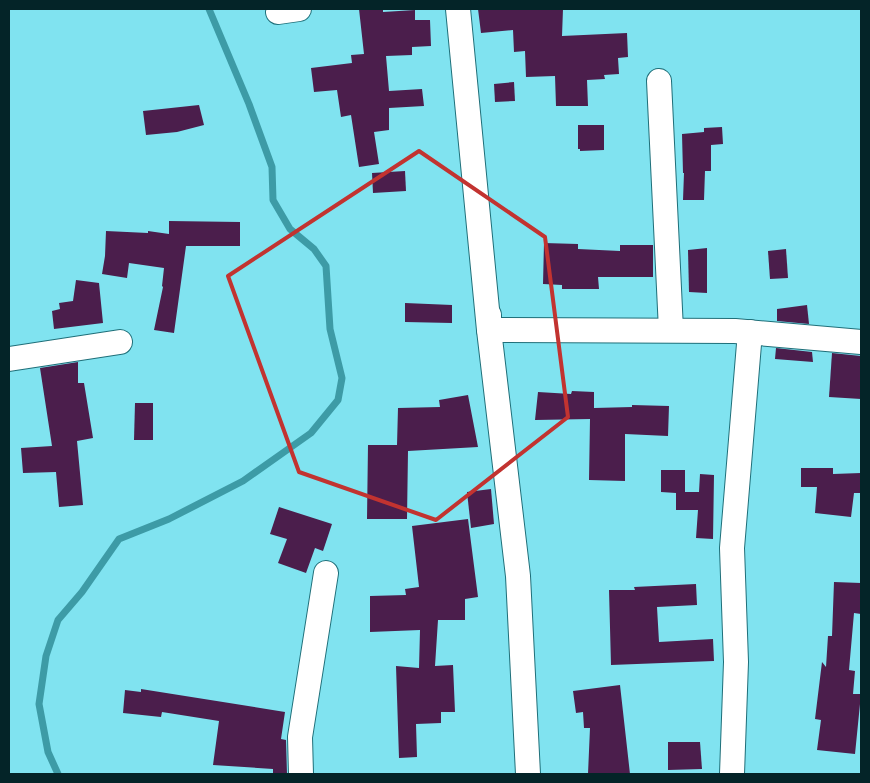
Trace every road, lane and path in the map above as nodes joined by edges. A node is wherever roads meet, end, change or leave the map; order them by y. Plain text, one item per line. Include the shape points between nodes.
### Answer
1 (458, 9) edge
2 (658, 81) dead end
3 (487, 211) dead end
4 (490, 330) junction
5 (672, 330) junction
6 (750, 332) junction
7 (120, 342) dead end
8 (861, 342) edge
9 (9, 359) edge
10 (326, 573) dead end
11 (301, 774) edge
12 (528, 774) edge
13 (732, 774) edge

1 - 4 street
2 - 5 street
3 - 4 street
4 - 5 street
4 - 12 street via 518,576
5 - 6 street
6 - 8 street
6 - 13 street via 732,548 736,662
7 - 9 street
10 - 11 street via 300,737

